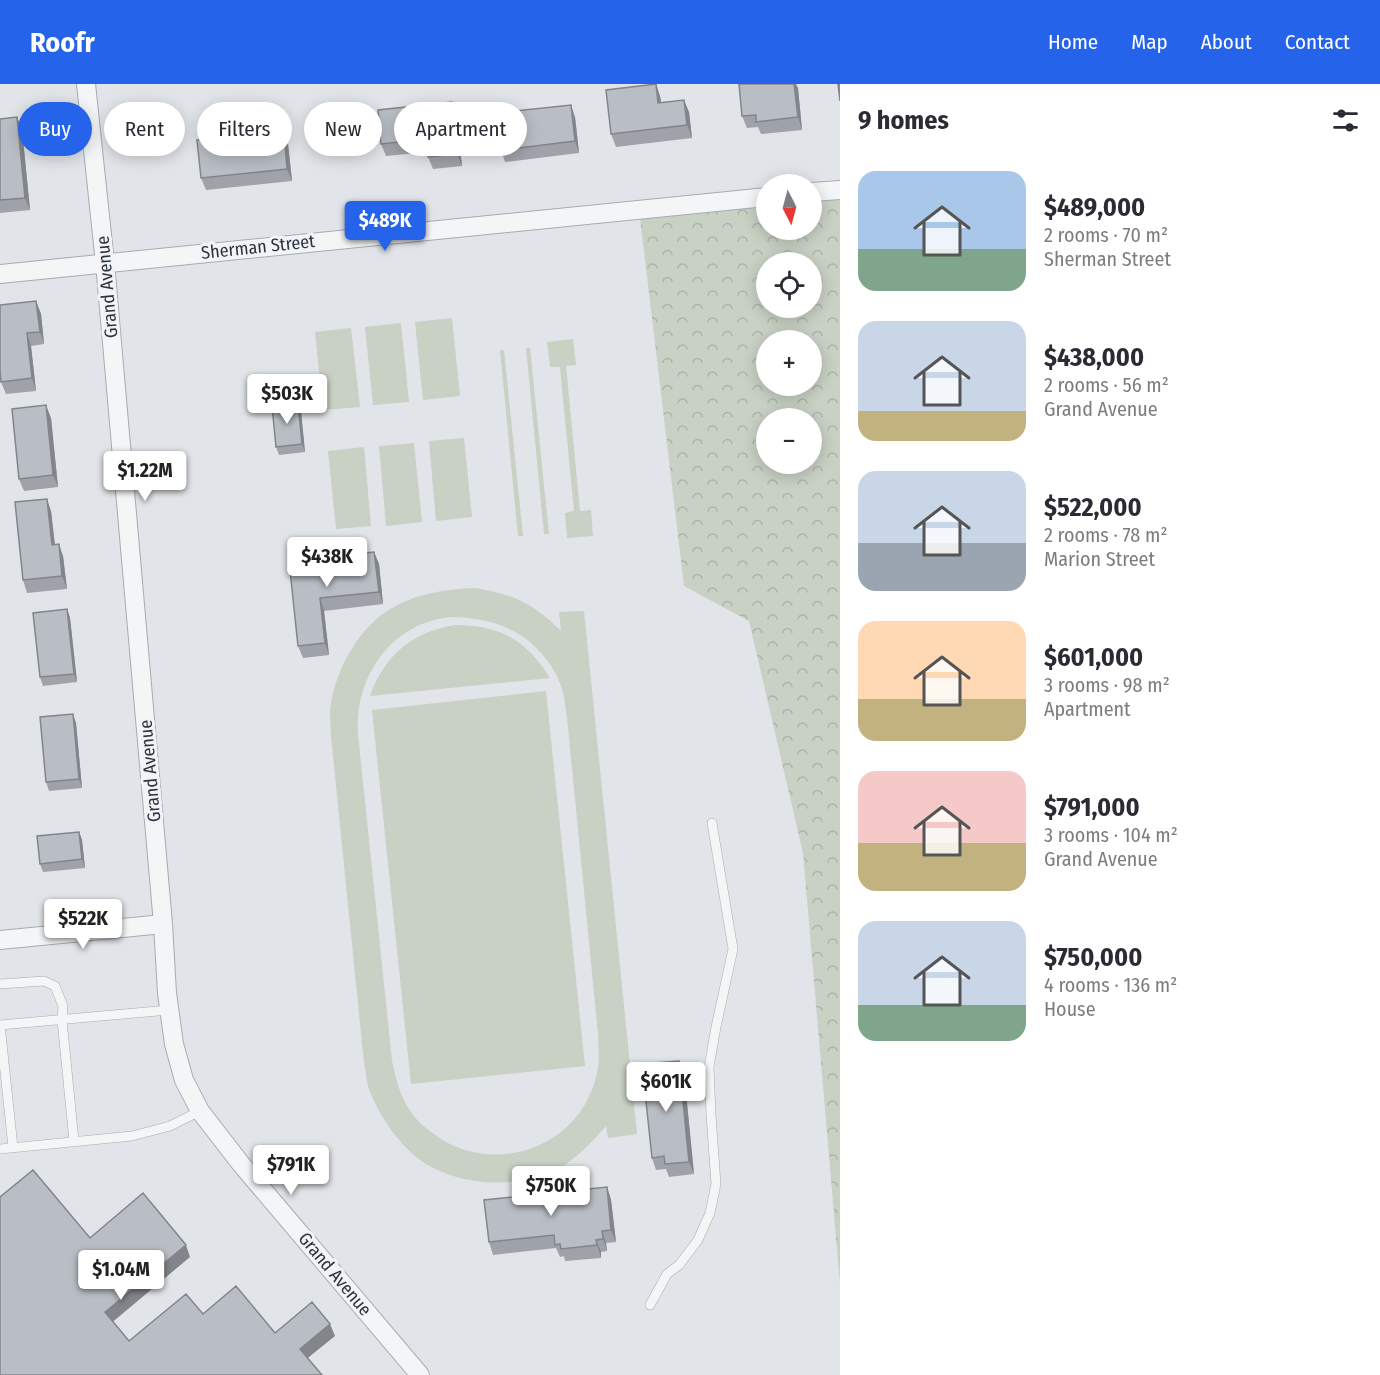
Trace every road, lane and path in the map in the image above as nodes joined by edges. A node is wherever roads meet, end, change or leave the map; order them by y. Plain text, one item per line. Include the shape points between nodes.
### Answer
1 (86, 84) edge
2 (840, 190) edge
3 (822, 191) edge
4 (756, 198) edge
5 (105, 262) junction
6 (0, 274) edge
7 (712, 824) dead end
8 (163, 924) junction
9 (0, 940) edge
10 (0, 984) edge
11 (169, 1010) junction
12 (62, 1020) junction
13 (0, 1025) edge
14 (200, 1111) junction
15 (74, 1141) junction
16 (13, 1147) junction
17 (0, 1149) edge
18 (650, 1305) dead end
19 (420, 1375) edge

1 - 5 street, Grand Avenue
2 - 3 street
4 - 5 street, Sherman Street
5 - 6 street, Sherman Street
5 - 8 street, Grand Avenue
7 - 18 lane via 733,949 709,1067 716,1184 710,1213 698,1240 667,1274
8 - 9 street
8 - 11 street, Grand Avenue
10 - 12 lane via 44,981 55,986 63,1006
11 - 12 lane
11 - 14 street, Grand Avenue via 184,1080
12 - 13 lane
12 - 15 lane
13 - 16 lane
14 - 15 lane via 170,1126 132,1136
14 - 19 street, Grand Avenue
15 - 16 lane
16 - 17 lane

